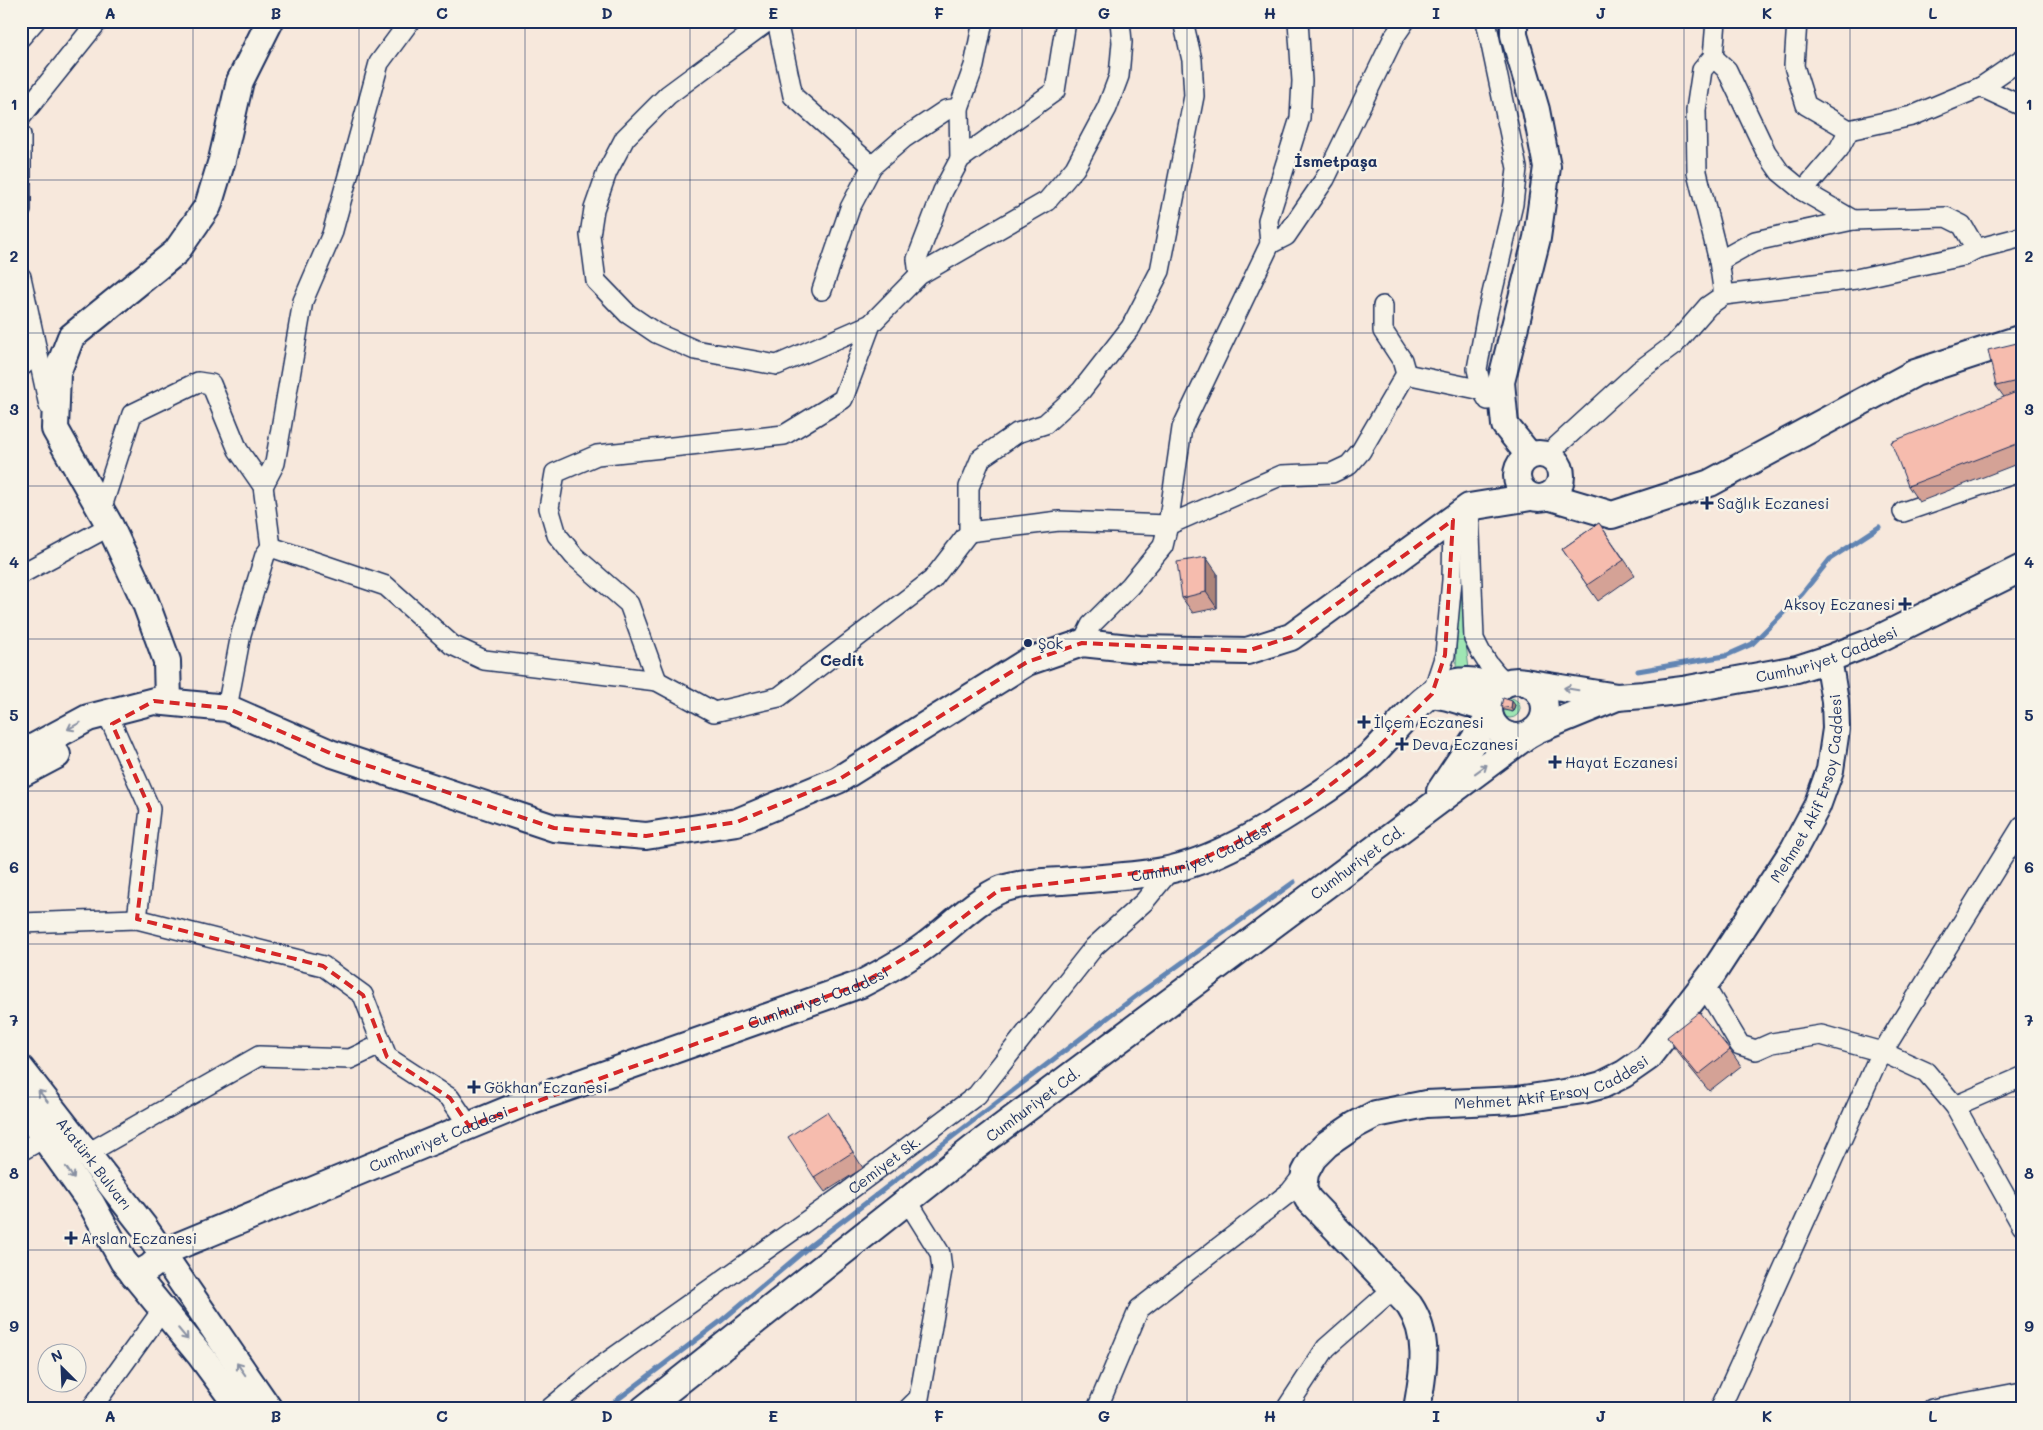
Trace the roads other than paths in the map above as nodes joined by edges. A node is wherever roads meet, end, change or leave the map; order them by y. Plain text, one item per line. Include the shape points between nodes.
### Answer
1 (35, 21) edge
2 (98, 21) edge
3 (270, 21) edge
4 (410, 21) edge
5 (768, 21) edge
6 (777, 21) edge
7 (983, 21) edge
8 (1066, 21) edge
9 (1120, 21) edge
10 (1183, 21) edge
11 (1298, 21) edge
12 (1405, 21) edge
13 (1486, 21) edge
14 (1514, 21) edge
15 (1716, 21) edge
16 (1797, 21) edge
17 (21, 37) edge
18 (1713, 57) junction
19 (2022, 59) edge
20 (1981, 87) junction
21 (2022, 106) edge
22 (959, 108) junction
23 (21, 117) edge
24 (1850, 130) junction
25 (21, 135) edge
26 (960, 159) junction
27 (872, 166) junction
28 (1803, 190) junction
29 (21, 210) edge
30 (1853, 220) junction
31 (2022, 237) edge
32 (1270, 244) junction
33 (1976, 249) junction
34 (1719, 262) junction
35 (919, 275) junction
36 (21, 277) edge
37 (822, 290) dead end
38 (1724, 296) junction
39 (1383, 306) dead end
40 (871, 324) junction
41 (2022, 338) edge
42 (37, 354) junction
43 (21, 367) edge
44 (1406, 374) junction
45 (1482, 390) junction
46 (1505, 425) junction
47 (55, 429) junction
48 (1538, 455) junction
49 (2022, 471) edge
50 (263, 486) junction
51 (1540, 497) junction
52 (1903, 512) dead end
53 (1461, 514) junction
54 (105, 518) junction
55 (1168, 525) junction
56 (969, 532) junction
57 (271, 547) junction
58 (2022, 568) edge
59 (21, 574) edge
60 (1082, 643) junction
61 (1828, 659) junction
62 (656, 681) junction
63 (1432, 694) junction
64 (1501, 696) junction
65 (1617, 697) junction
66 (161, 702) junction
67 (226, 708) junction
68 (112, 724) junction
69 (1530, 733) junction
70 (21, 754) edge
71 (21, 774) edge
72 (1428, 808) junction
73 (2022, 826) edge
74 (1171, 869) junction
75 (137, 919) junction
76 (21, 924) edge
77 (1704, 985) junction
78 (382, 1044) junction
79 (1882, 1052) junction
80 (21, 1069) edge
81 (2022, 1076) edge
82 (1955, 1106) junction
83 (24, 1114) edge
84 (469, 1126) junction
85 (55, 1131) junction
86 (21, 1151) edge
87 (88, 1153) junction
88 (1305, 1173) junction
89 (907, 1200) junction
90 (2022, 1226) edge
91 (144, 1227) junction
92 (113, 1242) junction
93 (161, 1253) junction
94 (134, 1275) junction
95 (1393, 1289) junction
96 (163, 1310) junction
97 (2022, 1392) edge
98 (919, 1405) edge
99 (1943, 1408) edge
100 (91, 1409) edge
101 (240, 1409) edge
102 (269, 1409) edge
103 (549, 1409) edge
104 (644, 1409) edge
105 (1097, 1409) edge
106 (1286, 1409) edge
107 (1417, 1409) edge
108 (1720, 1409) edge

1 - 17 street
2 - 23 street
3 - 47 street via 240,81 208,206 176,252 70,337 57,373
4 - 50 street via 379,64 332,234 303,301 275,464
5 - 40 street via 668,95 625,138 594,209 590,235 596,281 628,314 656,332 695,350 777,365
6 - 27 street via 793,96
7 - 22 street via 974,66
8 - 26 street via 1055,91
9 - 35 street via 1119,76 1107,108 1075,168 1047,201
10 - 56 street via 1192,60 1194,96 1160,271 1131,327 1081,391 1046,424 1017,433 981,458 969,487
11 - 32 street via 1302,81 1300,118 1268,220
12 - 32 street via 1394,37 1325,179 1286,236
13 - 45 street via 1517,168 1514,204 1476,369
14 - 46 street via 1514,35 1536,110 1547,167 1537,238 1501,382
15 - 18 street
16 - 24 street via 1794,66 1806,105
18 - 28 street via 1727,70 1766,152 1780,172
18 - 34 street via 1702,70 1696,110 1697,172
19 - 20 street
20 - 21 street
20 - 24 street via 1912,116
22 - 26 street
22 - 27 street via 946,110 904,138
24 - 28 street via 1839,149
25 - 29 street
26 - 35 street via 943,190 917,259
27 - 37 street via 850,208
28 - 30 street
30 - 33 street via 1946,217 1962,225
30 - 34 street via 1755,241
31 - 33 street
32 - 55 street via 1182,428
33 - 38 street via 1963,256 1856,279
34 - 38 street
35 - 40 street
36 - 42 street
38 - 48 street via 1708,306 1674,345
39 - 44 street via 1383,331 1402,360
40 - 62 street via 843,399 784,435 598,455 555,473 550,508 557,535 574,556 629,604
41 - 51 street via 1915,372 1710,483 1612,515
42 - 43 street
42 - 47 street
44 - 45 street
44 - 55 street via 1361,451 1349,465 1332,473 1282,475
45 - 46 street
46 - 48 street
47 - 54 street
48 - 51 street via 1554,459 1562,475 1556,491
48 - 51 street via 1522,460 1516,477 1523,492
49 - 52 street
50 - 54 street via 238,450 211,384 198,382 132,414
50 - 57 street
51 - 53 street
53 - 60 street via 1291,637 1247,651 1139,649
53 - 63 street via 1445,655
53 - 64 street via 1474,638
54 - 59 street
54 - 66 street via 145,602 167,661
55 - 56 street via 1059,521
55 - 60 street via 1163,546 1130,586 1091,625
56 - 62 street via 932,580 779,697 714,712
57 - 62 street via 386,586 452,645 484,660
57 - 67 street via 265,554 241,634
58 - 61 street, Cumhuriyet Caddesi via 1874,641
60 - 67 street via 1027,662 838,780 737,822 646,836 554,828 330,753
61 - 65 street, Cumhuriyet Caddesi via 1797,669 1733,681
61 - 77 street, Mehmet Akif Ersoy Caddesi via 1836,728 1830,770 1818,806 1794,849
63 - 64 street, Cumhuriyet Caddesi via 1465,680
63 - 74 street, Cumhuriyet Caddesi via 1418,703 1372,753 1339,782 1232,845
65 -> 64 street, Cumhuriyet Caddesi
64 - 69 street via 1497,730 1513,737
64 - 69 street via 1533,686 1539,693 1545,706 1542,720
64 - 72 street
65 - 69 street, Cumhuriyet Caddesi
66 - 67 street
66 - 68 street
66 -> 70 street via 88,718
68 - 71 street
68 - 75 street via 150,808
72 -> 69 street, Cumhuriyet Cd.
72 - 89 street, Cumhuriyet Cd.
73 - 79 street
74 - 84 street, Cumhuriyet Caddesi via 1040,882 999,890 925,946 888,971 861,984 532,1100
74 - 103 street, Cemiyet Sk. via 1144,902 1094,947 977,1094 846,1193 600,1367
75 - 76 street
75 - 78 street via 322,966 363,996
77 - 79 street via 1740,1045 1756,1050 1772,1042 1821,1035
77 - 88 street, Mehmet Akif Ersoy Caddesi via 1647,1058 1602,1085 1559,1095 1426,1104 1376,1114 1327,1144
78 - 84 street via 387,1057 450,1098
78 - 87 street via 350,1058 259,1056
79 - 82 street via 1926,1072
79 - 108 street
85 -> 80 street, Atatürk Bulvarı
81 - 82 street
82 - 90 street
83 - 85 street, Atatürk Bulvarı
84 - 93 street, Cumhuriyet Caddesi
85 - 86 street
85 - 87 street, Atatürk Bulvarı
85 -> 92 street, Atatürk Bulvarı
87 - 91 street, Atatürk Bulvarı
88 - 95 street via 1303,1189 1308,1199
88 - 105 street via 1290,1192 1139,1309
89 - 98 street via 940,1253 942,1270
89 - 104 street, Cumhuriyet Cd.
91 - 92 street
91 - 93 street, Atatürk Bulvarı
92 - 94 street, Atatürk Bulvarı
93 - 94 street via 151,1267
102 -> 93 street, Atatürk Bulvarı
94 - 96 street, Atatürk Bulvarı
95 - 106 street via 1326,1348
95 - 107 street via 1416,1315 1422,1330 1423,1374
96 - 100 street
96 -> 101 street, Atatürk Bulvarı
97 - 99 street

